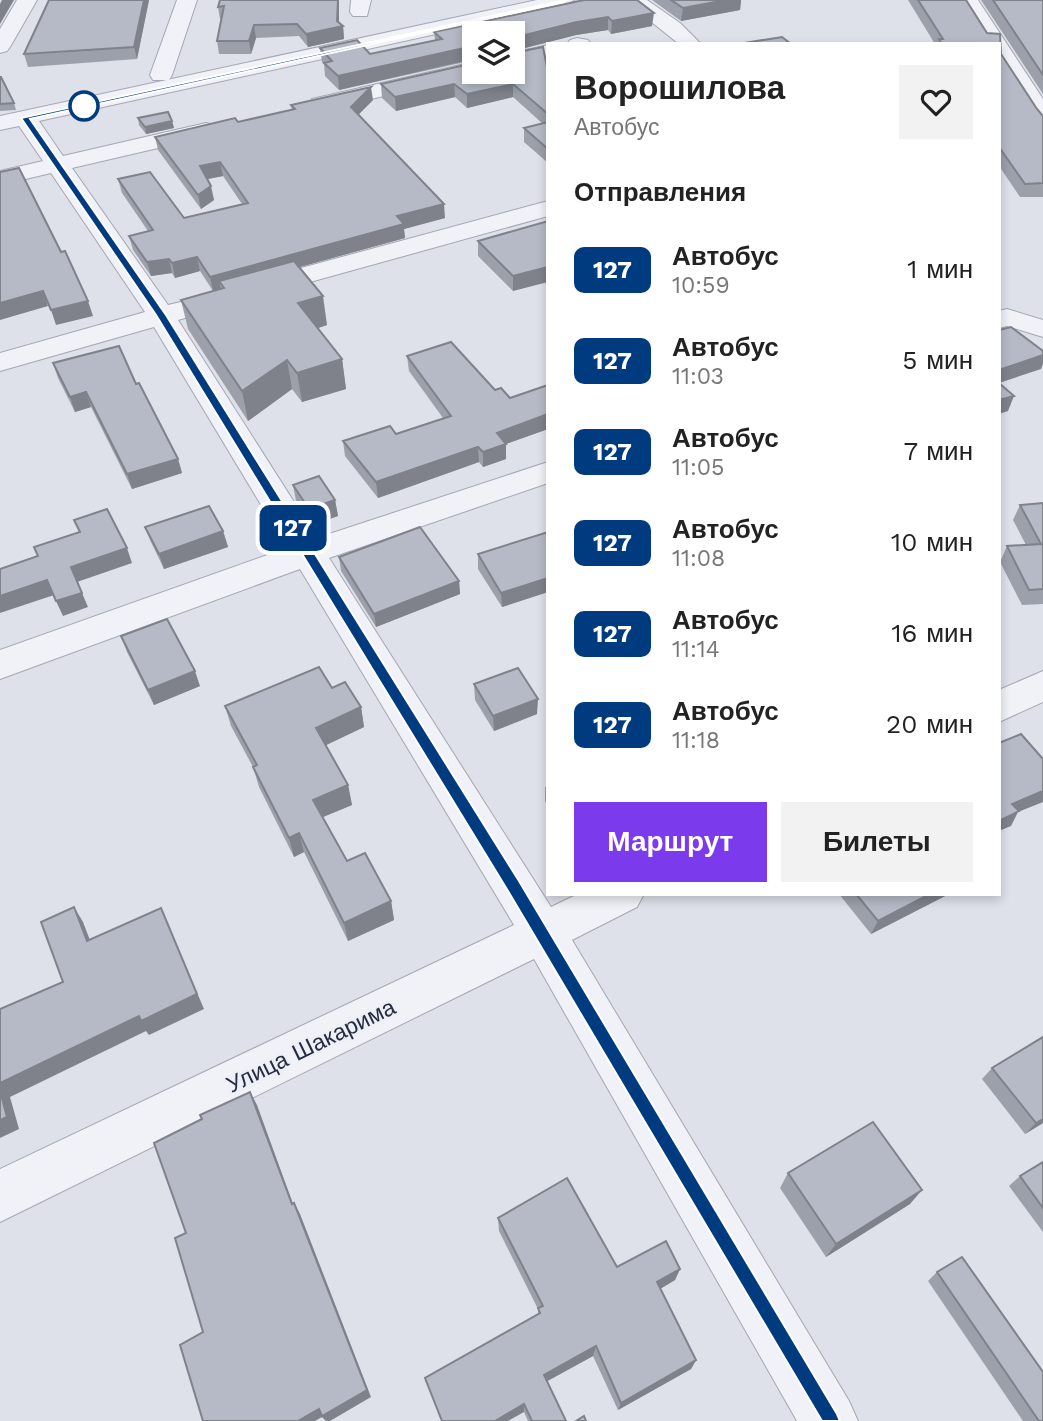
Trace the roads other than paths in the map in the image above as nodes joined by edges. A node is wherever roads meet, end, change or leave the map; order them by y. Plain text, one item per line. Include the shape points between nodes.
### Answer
1 (27, 0) edge
2 (187, 0) edge
3 (564, 0) edge
4 (634, 0) edge
5 (968, 0) edge
6 (494, 7) edge
7 (689, 42) edge
8 (995, 42) edge
9 (0, 47) edge
10 (546, 51) edge
11 (1001, 51) edge
12 (525, 56) edge
13 (462, 71) edge
14 (161, 75) dead end
15 (299, 109) edge
16 (1043, 116) edge
17 (13, 121) edge
18 (231, 125) edge
19 (58, 165) junction
20 (0, 178) edge
21 (546, 209) edge
22 (1002, 313) edge
23 (161, 315) junction
24 (1043, 329) edge
25 (0, 362) edge
26 (546, 473) edge
27 (308, 553) junction
28 (0, 665) edge
29 (1043, 685) edge
30 (1001, 706) edge
31 (618, 896) edge
32 (543, 933) junction
33 (0, 1196) edge
34 (829, 1421) edge

1 - 9 street
2 - 14 street
3 - 6 street
4 - 7 street
5 - 8 street
6 - 17 street
10 - 12 street
11 - 16 street
13 - 15 street
17 - 19 street
18 - 19 street
19 - 20 street
19 - 23 street
21 - 23 street
22 - 24 street
23 - 25 street
23 - 27 street
26 - 27 street
27 - 28 street
27 - 32 street
29 - 30 street
31 - 32 street, Улица Шакарима
32 - 33 street, Улица Шакарима
32 - 34 street

